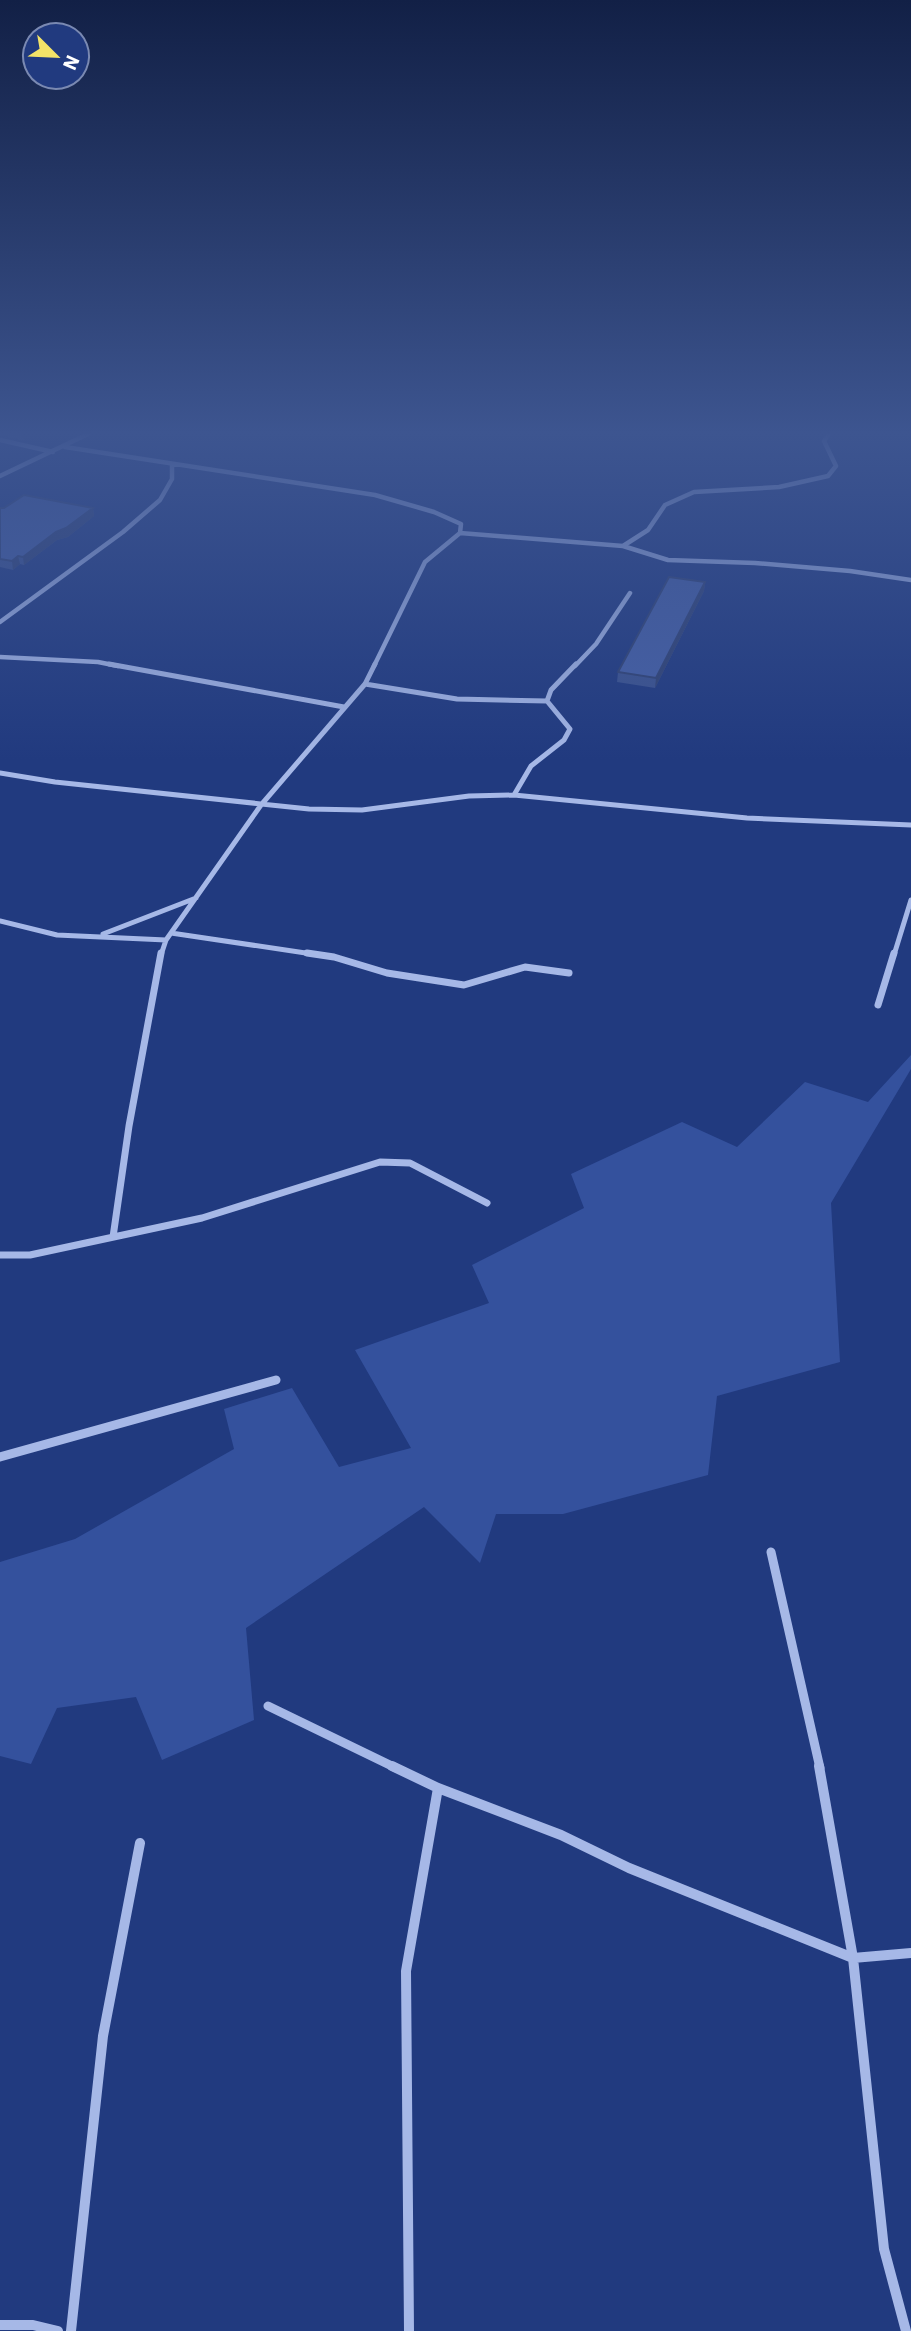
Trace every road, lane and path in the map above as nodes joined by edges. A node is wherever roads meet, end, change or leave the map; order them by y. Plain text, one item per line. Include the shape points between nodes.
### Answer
1 (109, 543) edge
2 (448, 543) edge
3 (583, 543) edge
4 (628, 543) edge
5 (623, 546) junction
6 (911, 580) edge
7 (630, 593) dead end
8 (0, 622) edge
9 (0, 657) edge
10 (365, 684) junction
11 (547, 701) junction
12 (344, 707) junction
13 (0, 773) edge
14 (514, 794) junction
15 (261, 805) junction
16 (911, 825) edge
17 (196, 898) junction
18 (911, 900) edge
19 (0, 921) edge
20 (171, 933) junction
21 (99, 936) junction
22 (166, 940) junction
23 (569, 972) dead end
24 (878, 1005) dead end
25 (487, 1203) dead end
26 (113, 1237) junction
27 (0, 1255) edge
28 (276, 1380) dead end
29 (0, 1457) edge
30 (771, 1552) dead end
31 (268, 1706) dead end
32 (438, 1788) junction
33 (140, 1843) dead end
34 (911, 1953) edge
35 (853, 1958) junction
36 (0, 2325) edge
37 (58, 2331) edge
38 (71, 2331) edge
39 (409, 2331) edge
40 (906, 2331) edge

1 - 8 street
2 - 10 street via 425,562
3 - 5 street
4 - 5 street
5 - 6 street via 668,560 755,563
7 - 11 street via 596,644 551,690
9 - 12 street via 98,662
10 - 11 street via 457,699
10 - 12 street
11 - 14 street via 570,729 564,740 531,766
12 - 15 street
13 - 15 street
14 - 15 street via 362,810
14 - 16 street via 747,818
15 - 17 street
17 - 20 street
17 - 21 street
18 - 24 street
19 - 21 street via 57,935
20 - 22 street
20 - 23 street via 334,957 387,973 464,985 525,967
21 - 22 street
22 - 26 street via 144,1040
25 - 26 street via 410,1163 380,1161 202,1218
26 - 27 street via 30,1255
28 - 29 street
30 - 35 street via 814,1736
31 - 32 street
32 - 35 street
32 - 39 street via 407,1971
33 - 38 street via 103,2036
34 - 35 street
35 - 40 street via 884,2249
36 - 37 street

